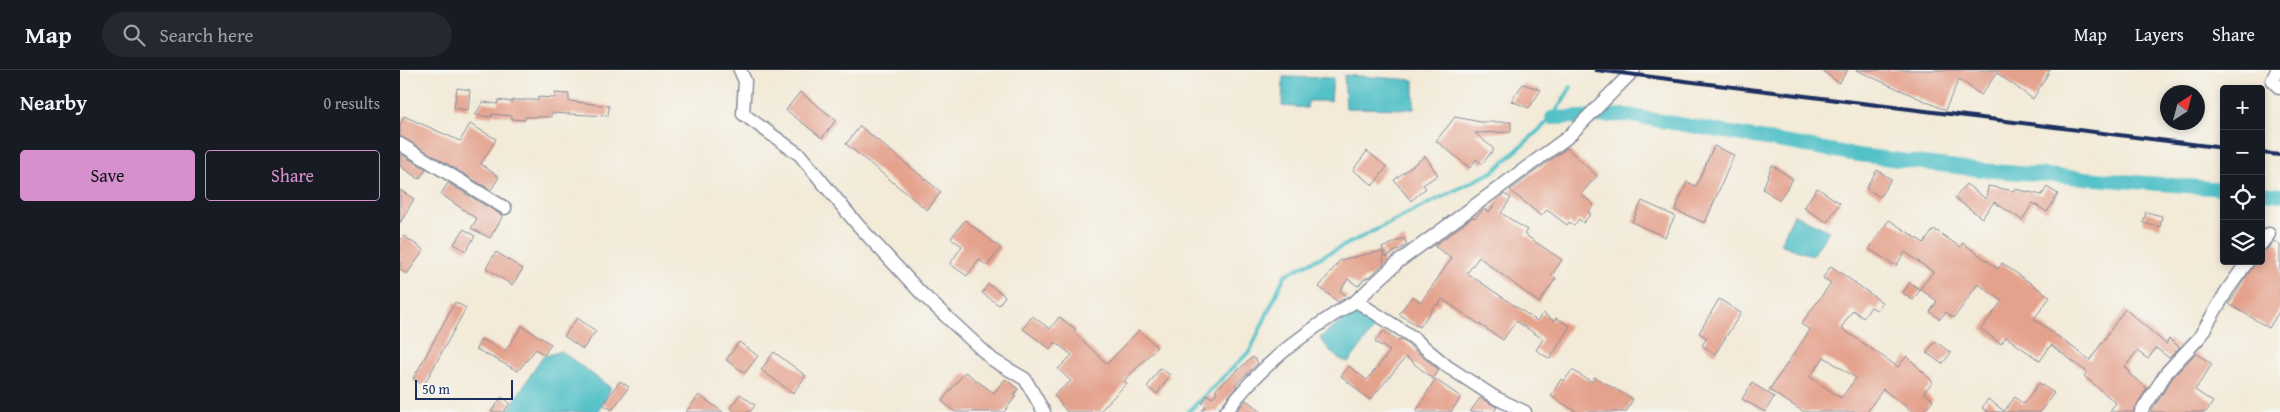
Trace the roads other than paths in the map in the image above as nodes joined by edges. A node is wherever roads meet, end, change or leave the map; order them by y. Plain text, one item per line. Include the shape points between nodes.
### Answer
1 (740, 70) edge
2 (1634, 70) edge
3 (2277, 70) edge
4 (2280, 88) edge
5 (400, 144) edge
6 (505, 208) dead end
7 (2245, 265) edge
8 (1356, 301) junction
9 (1044, 412) edge
10 (1226, 412) edge
11 (1525, 412) edge
12 (2140, 412) edge

1 - 9 street via 745,81 743,114 800,155 857,224 921,293 993,360 1025,379
2 - 8 street via 1568,137 1398,262
3 - 4 street via 2272,81
5 - 6 street
7 - 12 street via 2199,338 2167,372
8 - 10 street via 1324,320 1277,357
8 - 11 street via 1411,336 1448,367 1496,398

